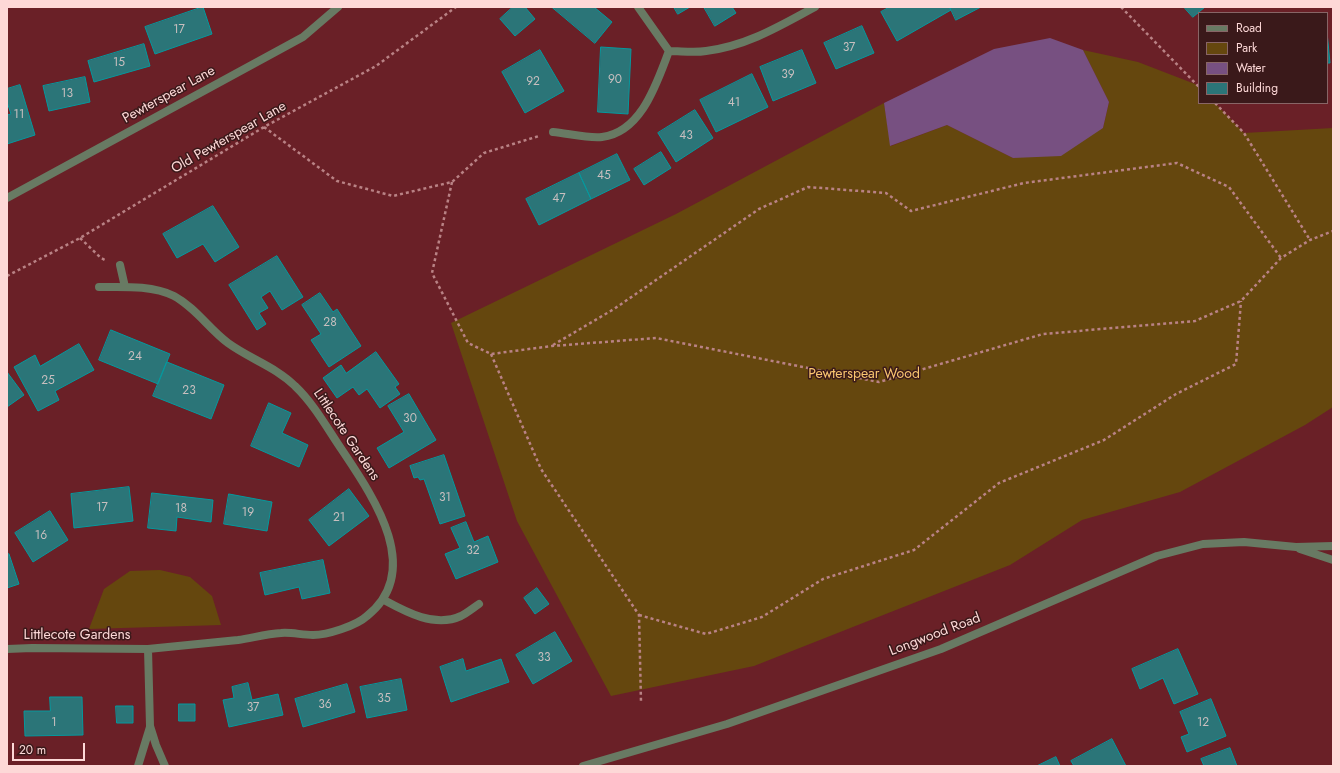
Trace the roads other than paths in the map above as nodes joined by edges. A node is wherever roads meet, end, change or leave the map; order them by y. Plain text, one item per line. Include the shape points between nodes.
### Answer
1 (338, 7) edge
2 (638, 7) edge
3 (815, 7) edge
4 (669, 50) junction
5 (553, 132) road end
6 (7, 198) edge
7 (120, 265) road end
8 (125, 287) junction
9 (99, 288) dead end
10 (1333, 546) edge
11 (1296, 547) junction
12 (1333, 560) edge
13 (384, 600) junction
14 (479, 604) dead end
15 (7, 649) edge
16 (148, 649) junction
17 (150, 726) junction
18 (138, 766) edge
19 (165, 766) edge
20 (583, 766) edge

1 - 6 street, Pewterspear Lane via 303,37
2 - 4 street
3 - 4 street via 763,35 734,46 705,51
4 - 5 street via 657,84 643,111 623,129 602,137
7 - 8 street
8 - 9 street, Littlecote Gardens
8 - 13 street, Littlecote Gardens via 172,296 191,307 228,343 272,368 294,385 312,405 368,489 390,536 391,580
10 - 11 street, Longwood Road
11 - 12 street, Longwood Road
11 - 20 street, Longwood Road via 1244,542 1203,544 1157,556 941,649 727,724
13 - 14 street via 411,614 437,620 460,616
13 - 16 street, Littlecote Gardens via 366,617 340,629 321,633 282,633
15 - 16 street, Littlecote Gardens
16 - 17 street, Littlecote Gardens
17 - 18 street, Littlecote Gardens
17 - 19 street, Littlecote Gardens

